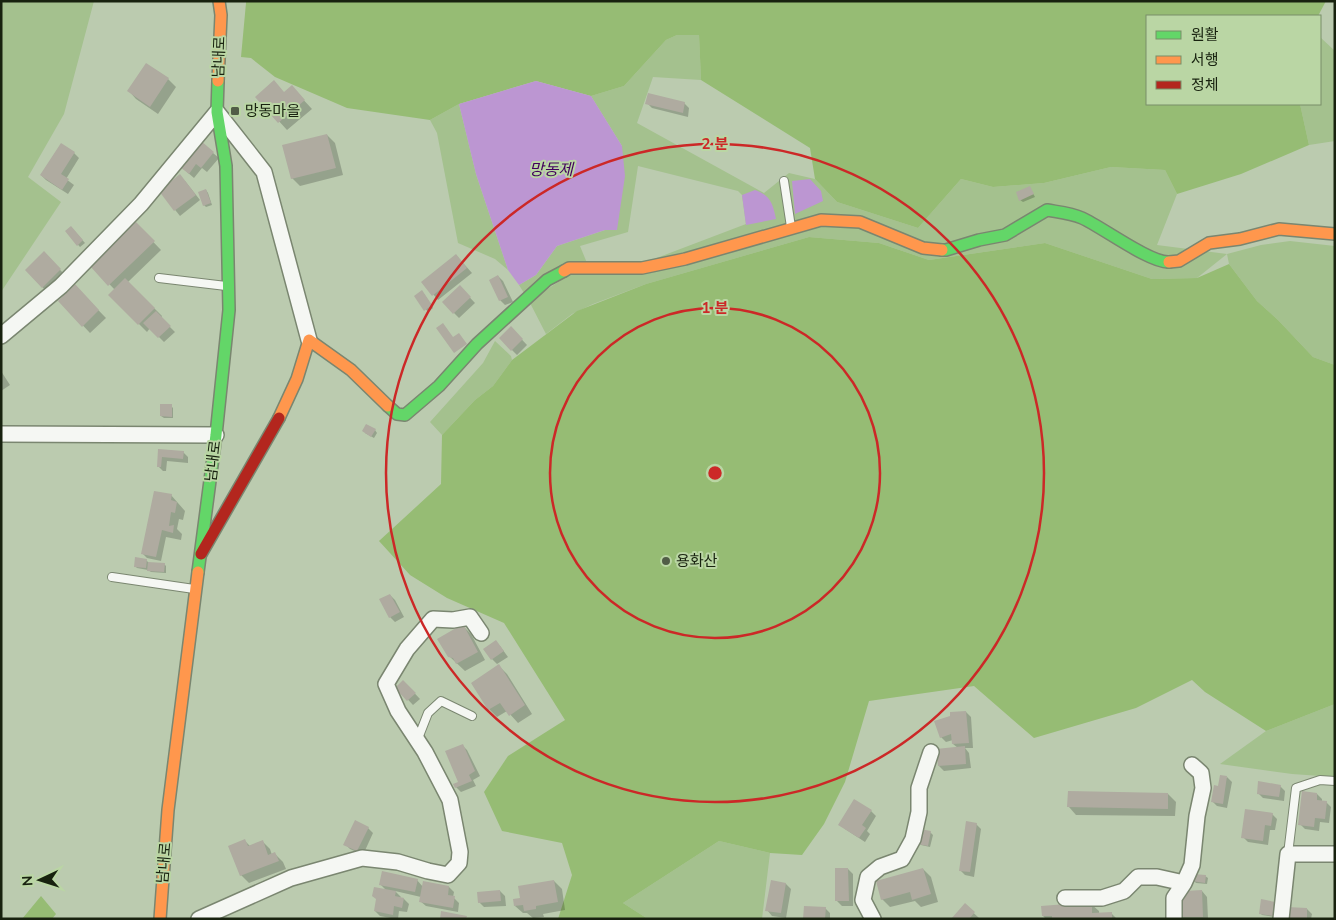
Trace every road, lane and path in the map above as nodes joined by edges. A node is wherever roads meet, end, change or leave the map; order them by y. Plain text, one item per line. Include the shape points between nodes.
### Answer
1 (219, 1) edge
2 (217, 112) junction
3 (784, 180) dead end
4 (791, 229) junction
5 (1335, 234) edge
6 (159, 278) dead end
7 (228, 286) junction
8 (1, 336) edge
9 (309, 340) junction
10 (1, 434) edge
11 (216, 435) junction
12 (201, 554) junction
13 (112, 577) dead end
14 (196, 589) junction
15 (481, 633) dead end
16 (472, 716) dead end
17 (418, 741) junction
18 (931, 752) dead end
19 (1192, 764) dead end
20 (1335, 781) edge
21 (1288, 854) junction
22 (1335, 854) edge
23 (1184, 884) junction
24 (1065, 898) dead end
25 (160, 919) edge
26 (199, 919) edge
27 (873, 919) edge
28 (1174, 919) edge
29 (1281, 919) edge

1 - 2 street, 남내로
2 - 7 street, 남내로 via 226,166
2 - 8 street via 141,204 61,286
2 - 9 street via 264,172
3 - 4 lane
4 - 5 street via 821,220 860,222 923,248 946,250 1005,235 1047,210 1080,217 1163,262 1180,261 1209,243 1279,229
4 - 9 street via 642,268 569,268 547,280 406,415 397,414 351,370
6 - 7 lane
7 - 11 street, 남내로 via 229,310
9 - 12 street via 297,379 278,421
10 - 11 street
11 - 12 street, 남내로
12 - 14 street, 남내로
13 - 14 lane
14 - 25 street, 남내로 via 168,810
15 - 17 street via 470,617 433,619 398,663 386,684 398,711
16 - 17 lane via 441,701 428,713
17 - 26 street via 450,800 460,852 458,864 448,875 398,862 362,858 291,878
18 - 27 street via 919,788 919,812 913,839 902,859 880,867 868,877 863,900
19 - 23 street via 1201,773 1203,788 1192,865
20 - 21 lane via 1320,780 1296,788
21 - 22 street
21 - 29 street
23 - 24 street via 1157,877 1138,877 1124,891 1102,898
23 - 28 street via 1174,898

